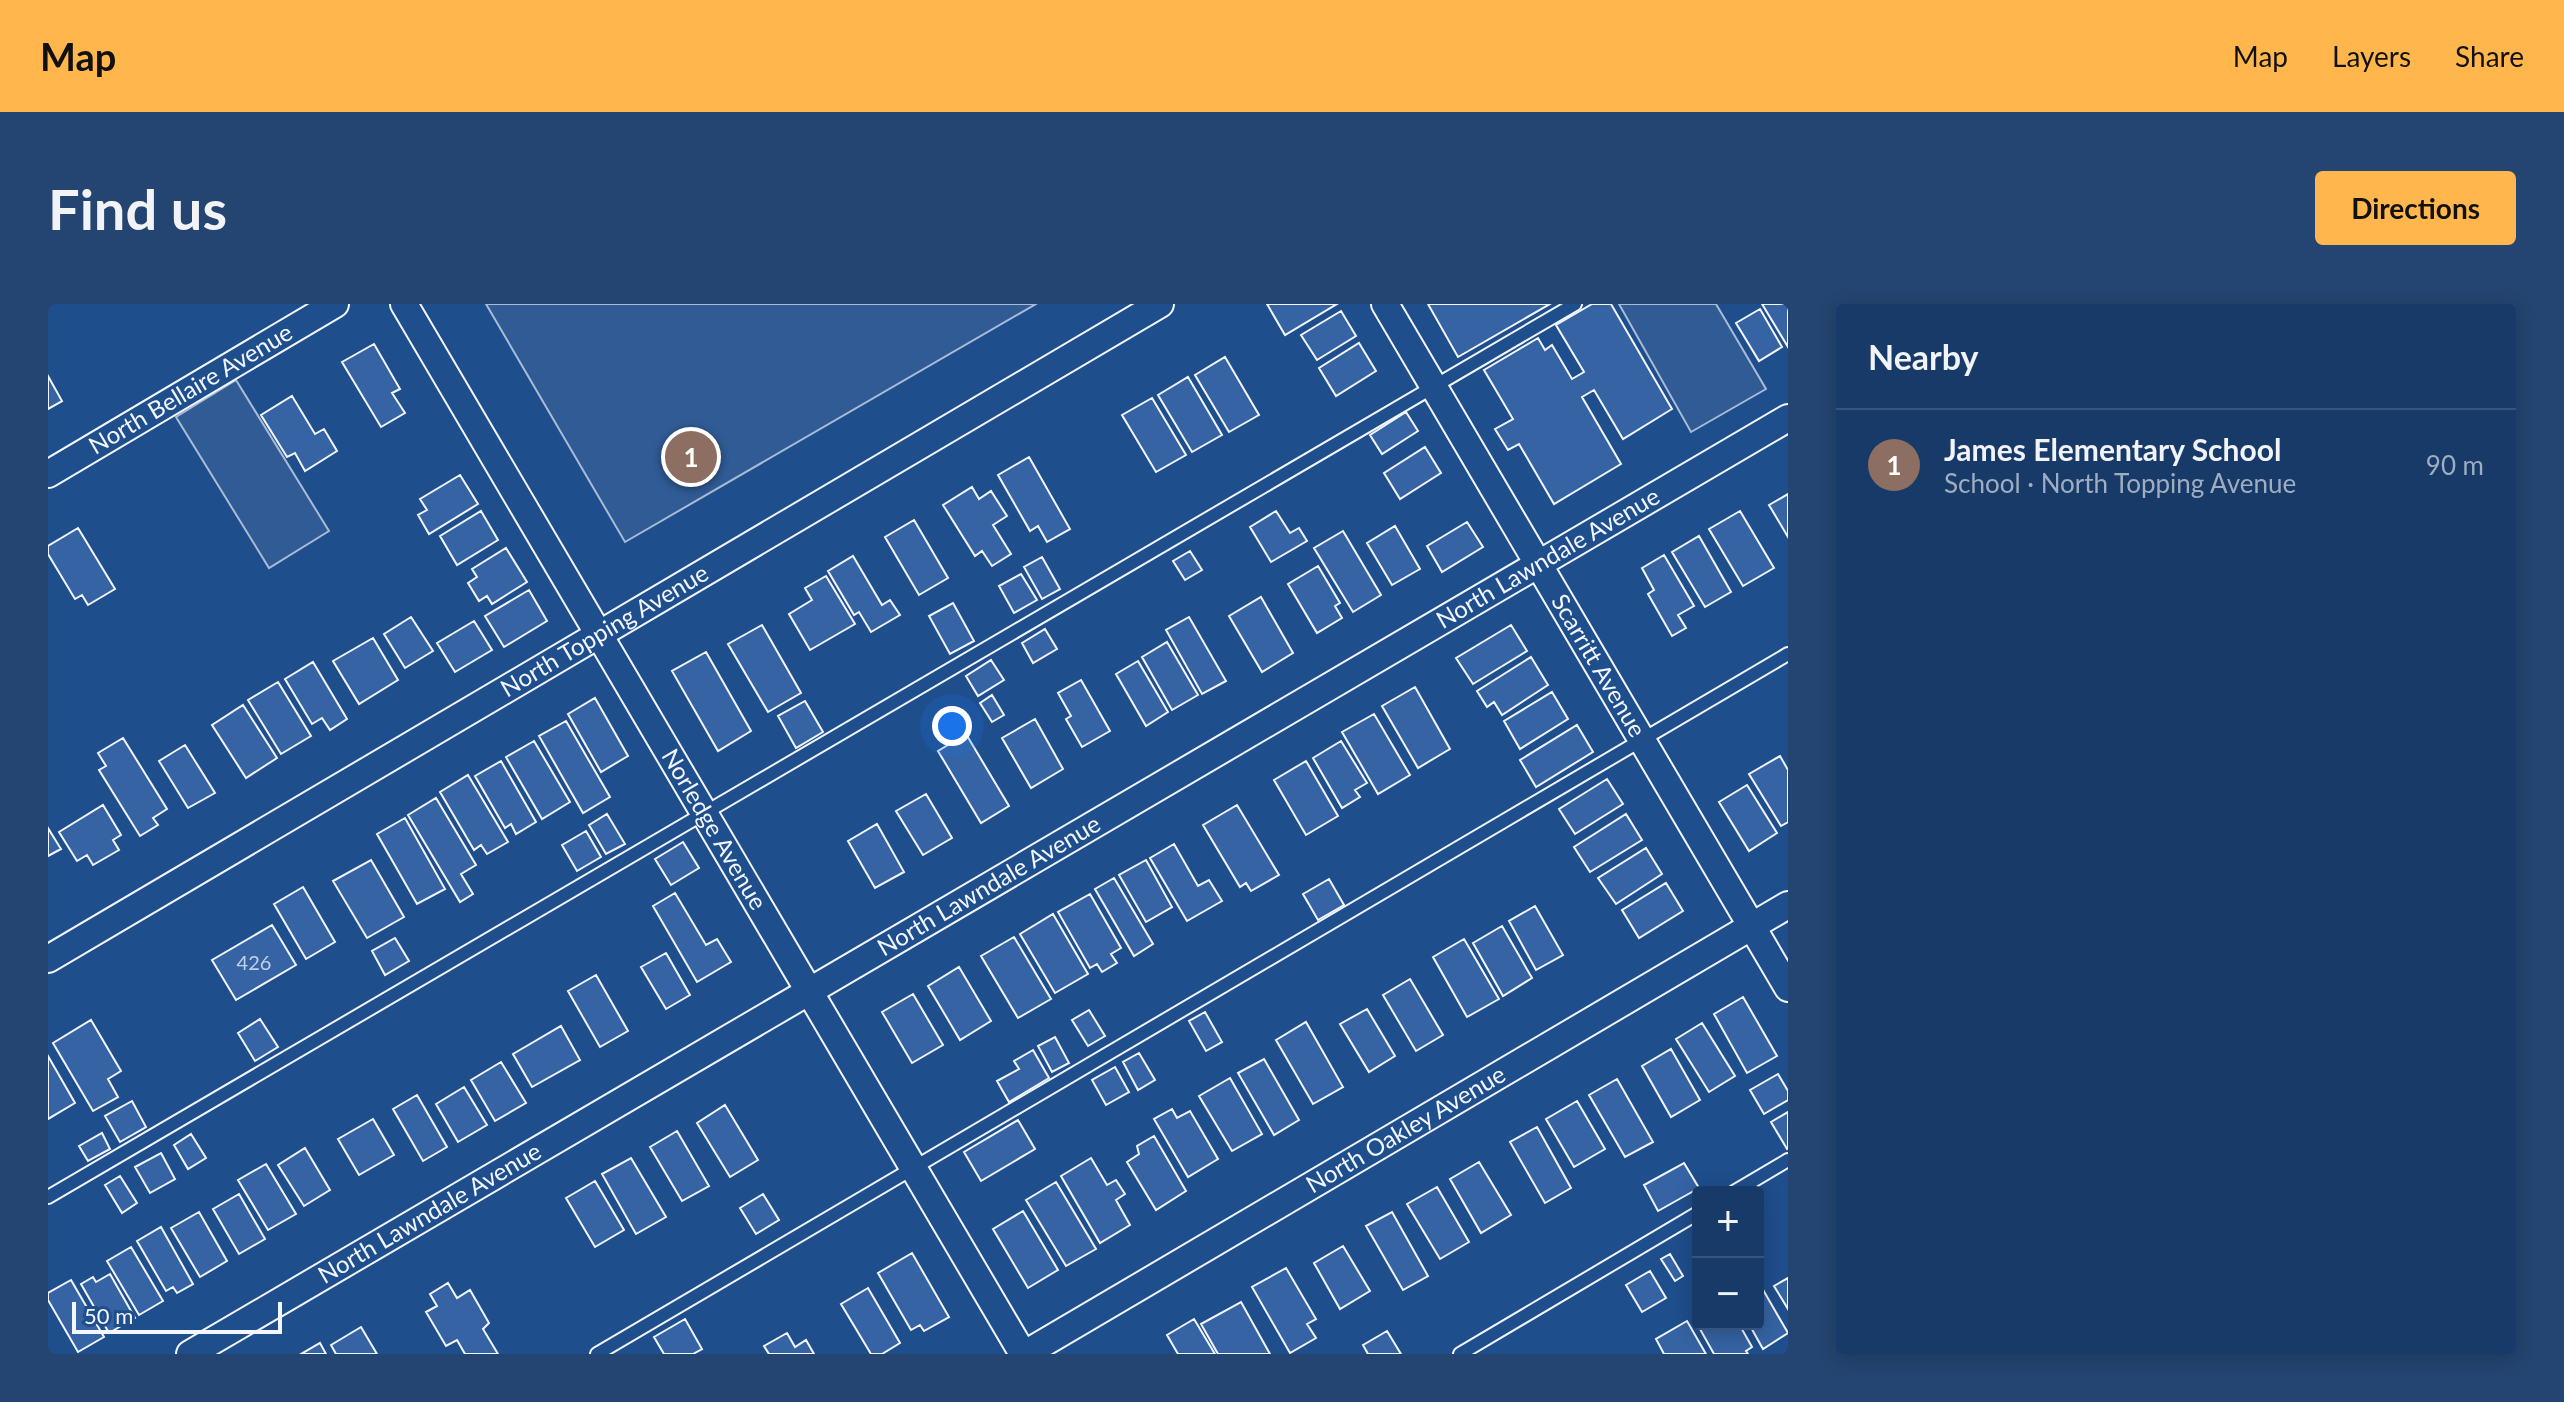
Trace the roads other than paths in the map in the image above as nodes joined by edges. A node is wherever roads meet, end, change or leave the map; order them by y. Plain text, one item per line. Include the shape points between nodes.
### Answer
1 (335, 304) edge
2 (404, 304) edge
3 (1160, 304) edge
4 (1385, 304) edge
5 (1575, 304) edge
6 (1433, 386) junction
7 (1788, 418) edge
8 (48, 474) edge
9 (1538, 563) junction
10 (598, 634) junction
11 (1788, 654) edge
12 (1642, 740) junction
13 (704, 813) junction
14 (1788, 905) edge
15 (1752, 927) junction
16 (48, 959) edge
17 (1788, 988) edge
18 (809, 990) junction
19 (1788, 1160) edge
20 (914, 1167) junction
21 (1744, 1186) edge
22 (48, 1197) edge
23 (1692, 1217) edge
24 (190, 1354) edge
25 (597, 1354) edge
26 (1024, 1354) edge
27 (1460, 1354) edge

1 - 8 street, North Bellaire Avenue
2 - 10 street, Norledge Avenue
3 - 10 street, North Topping Avenue
4 - 6 street, Scarritt Avenue
5 - 6 lane
6 - 9 street, Scarritt Avenue
6 - 13 lane
7 - 9 street, North Lawndale Avenue
9 - 12 street, Scarritt Avenue
9 - 18 street, North Lawndale Avenue
10 - 13 street, Norledge Avenue
10 - 16 street, North Topping Avenue
11 - 12 lane
12 - 15 street, Scarritt Avenue
12 - 20 lane
13 - 18 street, Norledge Avenue
13 - 22 lane
14 - 15 street, North Oakley Avenue
15 - 17 street, Scarritt Avenue
15 - 26 street, North Oakley Avenue
18 - 20 street, Norledge Avenue
18 - 24 street, North Lawndale Avenue
19 - 21 lane
20 - 25 lane
20 - 26 street, Norledge Avenue
23 - 27 lane

